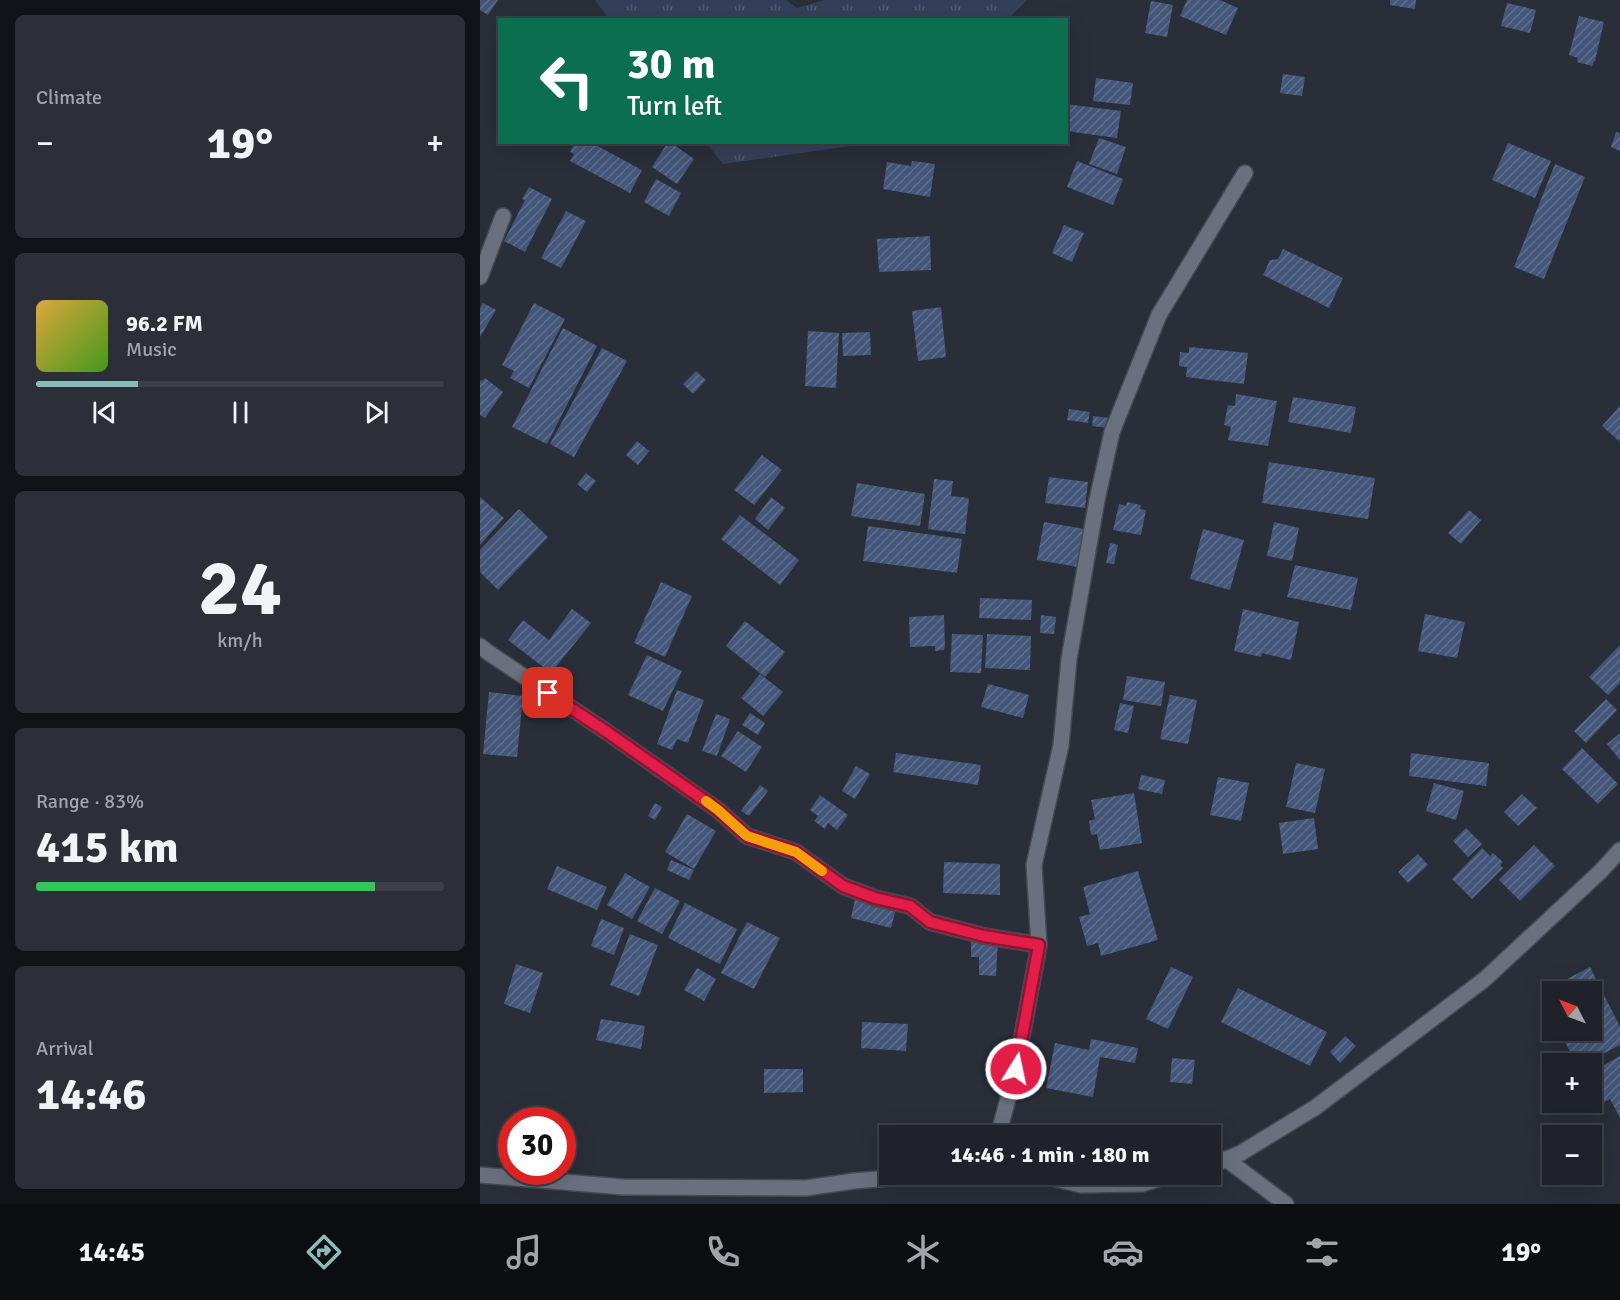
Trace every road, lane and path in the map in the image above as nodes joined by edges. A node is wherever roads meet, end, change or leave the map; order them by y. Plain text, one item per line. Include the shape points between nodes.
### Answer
1 (1245, 173) dead end
2 (503, 216) dead end
3 (480, 277) edge
4 (480, 646) edge
5 (1620, 850) edge
6 (1039, 945) junction
7 (1001, 1125) edge
8 (1226, 1159) junction
9 (1221, 1161) edge
10 (480, 1175) edge
11 (879, 1179) edge
12 (1286, 1204) edge

1 - 6 street via 1160,315 1112,432 1069,659 1061,745 1034,865
2 - 3 street
4 - 6 street via 718,810 747,836 796,852 843,886 910,906 930,922
5 - 8 street via 1485,979 1316,1107
6 - 7 street via 1016,1069
8 - 9 street
8 - 12 street
10 - 11 street via 623,1187 806,1188

